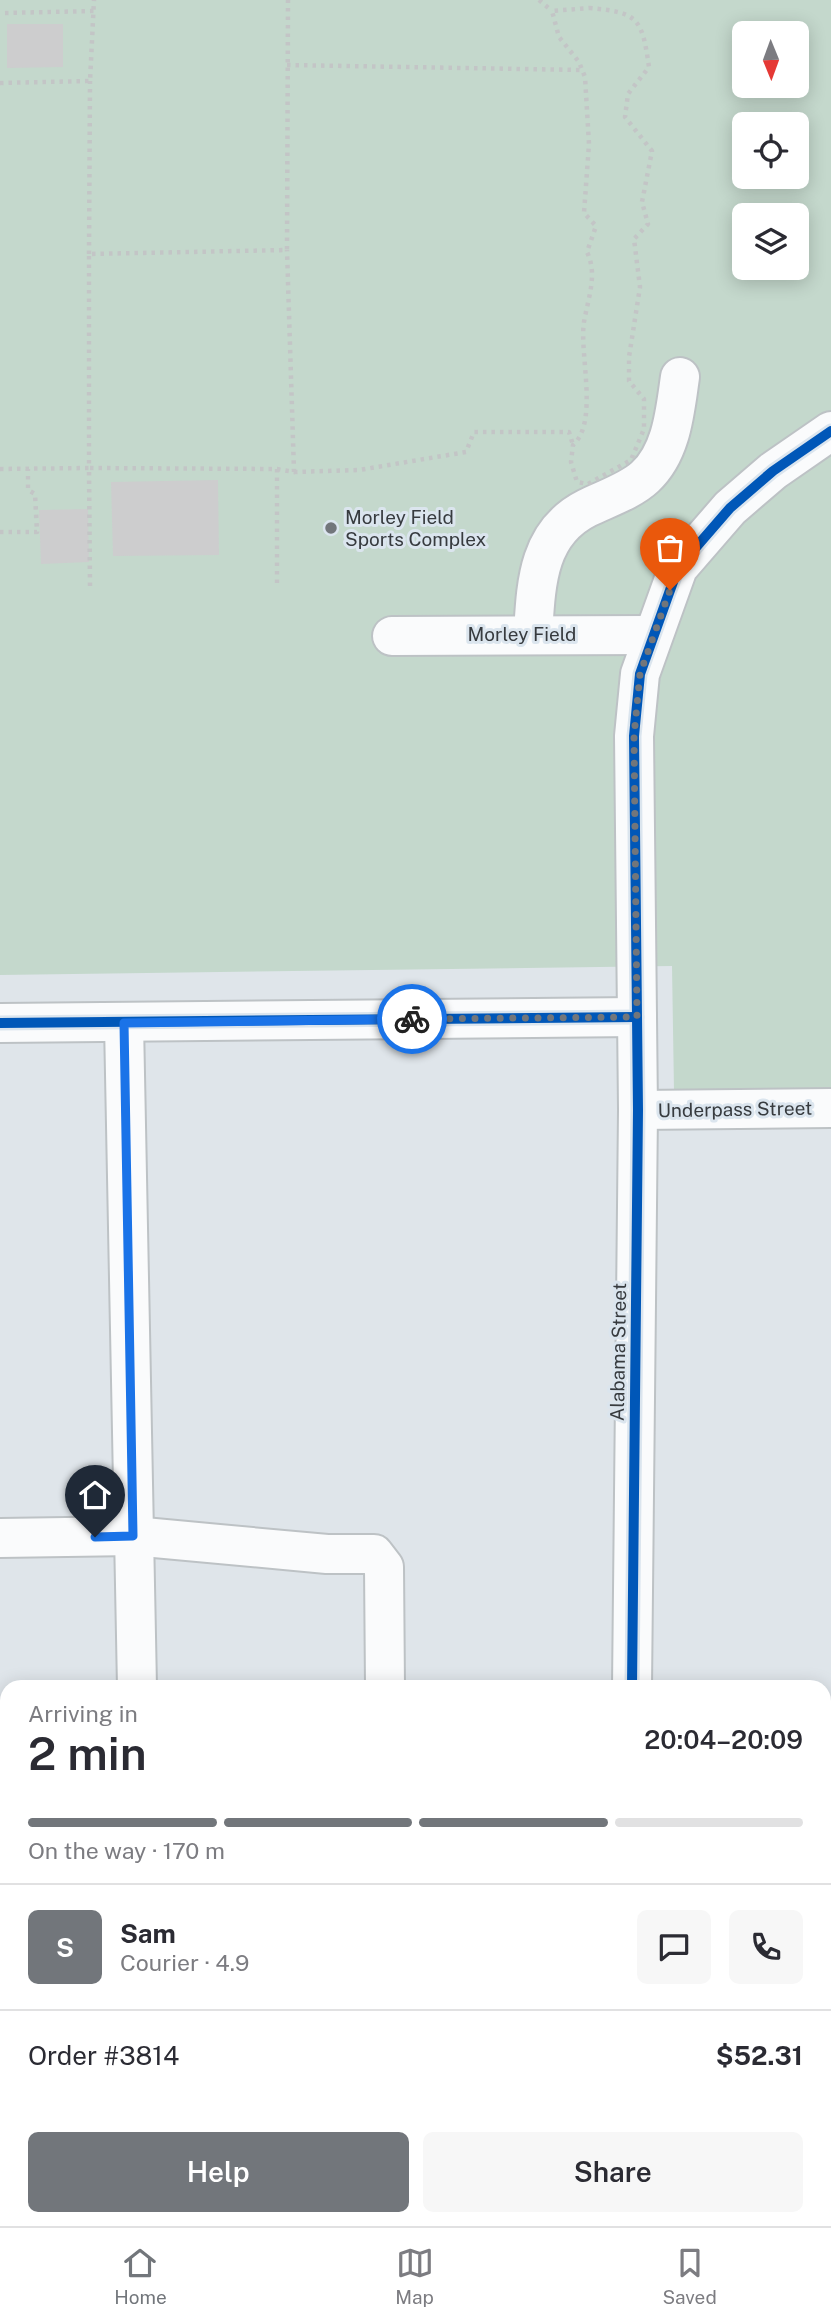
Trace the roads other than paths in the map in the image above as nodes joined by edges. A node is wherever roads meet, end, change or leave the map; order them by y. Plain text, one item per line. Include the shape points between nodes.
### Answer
1 (680, 377) dead end
2 (831, 431) edge
3 (533, 634) junction
4 (392, 635) dead end
5 (652, 635) junction
6 (637, 1017) junction
7 (0, 1023) edge
8 (124, 1023) junction
9 (831, 1108) edge
10 (638, 1110) junction
11 (133, 1536) junction
12 (0, 1538) edge
13 (136, 1680) edge
14 (385, 1680) edge
15 (632, 1680) edge

1 - 3 street via 673,425 664,450 645,477 572,516 544,553 536,584
2 - 5 street, Alabama Street via 772,471 730,508 678,568
3 - 4 street, Morley Field
3 - 5 street, Morley Field
5 - 6 street, Alabama Street via 640,674 634,736
6 - 8 street
6 - 10 street, Alabama Street
7 - 8 street
8 - 11 street
9 - 10 street, Underpass Street
10 - 15 street, Alabama Street
11 - 12 street
11 - 13 street
11 - 14 street via 327,1554 374,1554 384,1567

